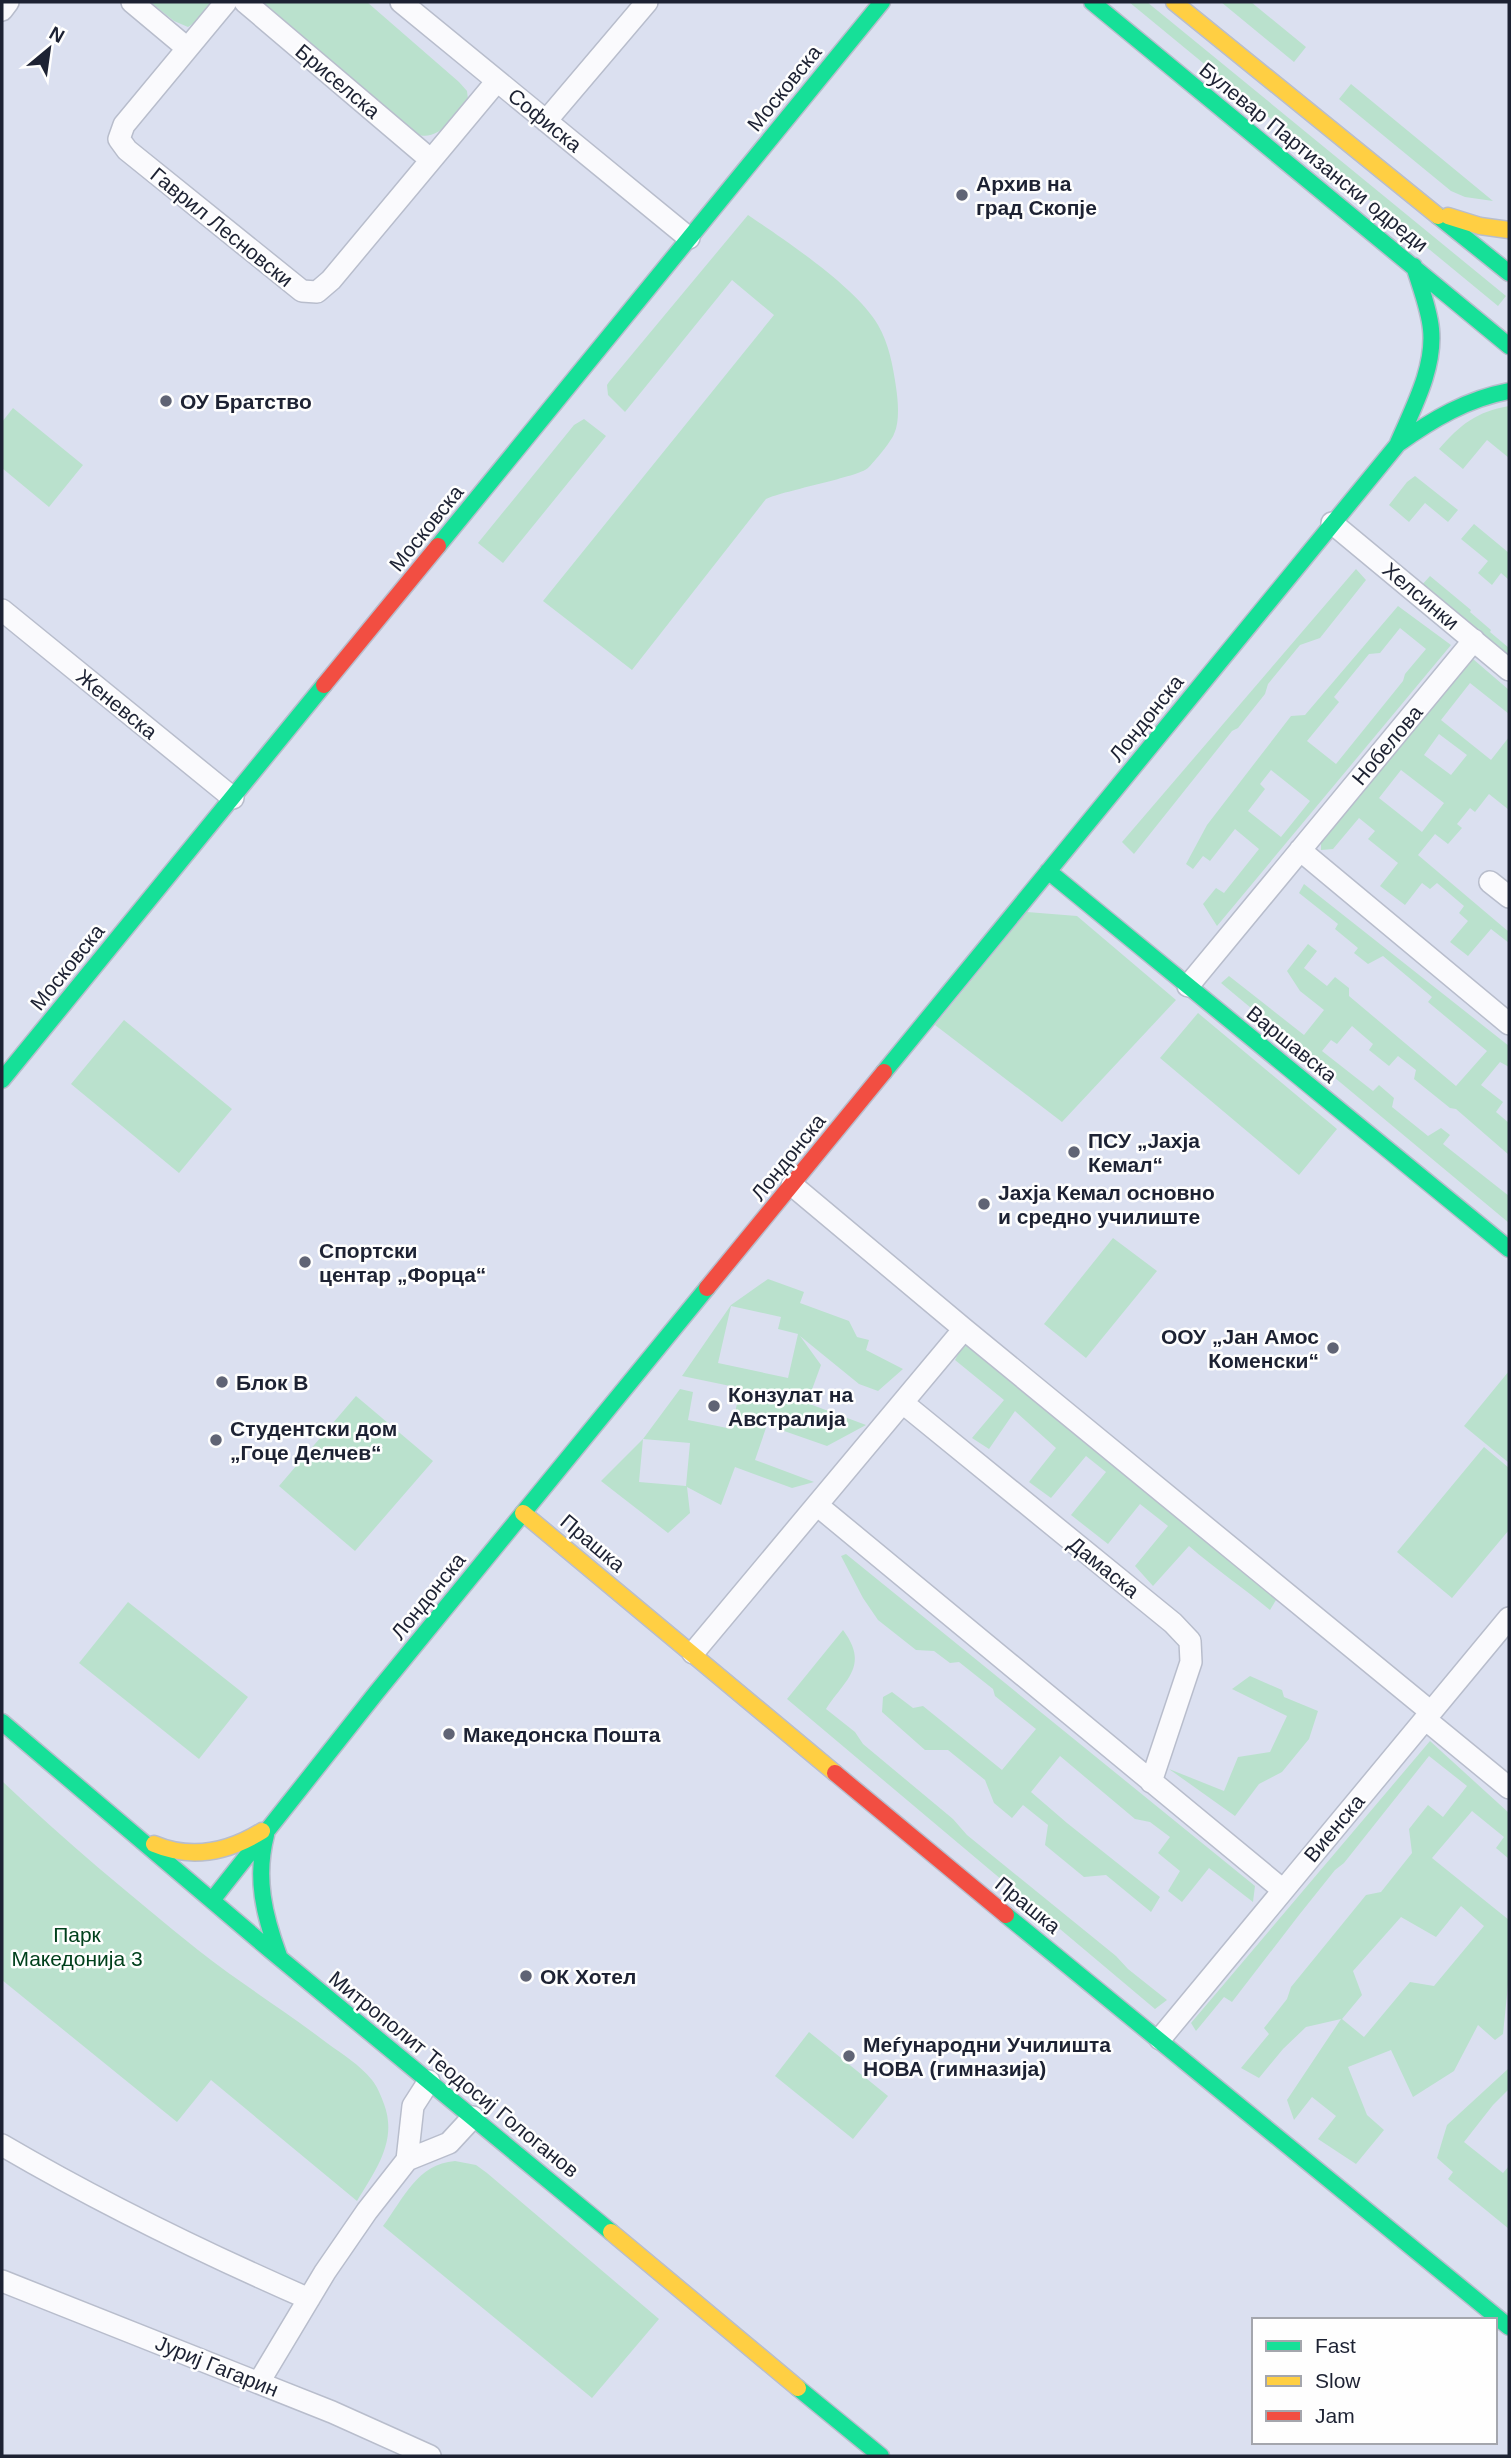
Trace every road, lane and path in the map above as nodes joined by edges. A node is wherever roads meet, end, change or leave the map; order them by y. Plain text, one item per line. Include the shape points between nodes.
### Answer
1 (8, 2) edge
2 (132, 2) edge
3 (226, 2) edge
4 (245, 2) edge
5 (401, 2) edge
6 (647, 2) edge
7 (881, 2) edge
8 (1092, 2) edge
9 (1174, 2) edge
10 (2, 10) edge
11 (187, 48) junction
12 (498, 81) junction
13 (546, 121) junction
14 (431, 160) junction
15 (1434, 212) junction
16 (1509, 230) edge
17 (689, 238) junction
18 (1414, 266) junction
19 (1509, 273) edge
20 (1509, 346) edge
21 (1509, 391) edge
22 (1398, 444) junction
23 (1332, 523) junction
24 (5, 619) edge
25 (1474, 640) junction
26 (1509, 670) edge
27 (233, 799) junction
28 (1300, 850) junction
29 (1048, 871) junction
30 (1490, 882) dead end
31 (1509, 897) edge
32 (1188, 986) junction
33 (1509, 1024) edge
34 (9, 1058) edge
35 (2, 1080) edge
36 (792, 1185) junction
37 (1509, 1249) edge
38 (964, 1329) junction
39 (903, 1402) junction
40 (817, 1506) junction
41 (523, 1513) junction
42 (1509, 1618) edge
43 (693, 1653) junction
44 (1428, 1716) junction
45 (2, 1722) edge
46 (1151, 1782) junction
47 (1509, 1788) edge
48 (270, 1826) junction
49 (141, 1838) junction
50 (1283, 1890) junction
51 (213, 1899) junction
52 (279, 1957) junction
53 (1160, 2039) junction
54 (429, 2081) junction
55 (473, 2117) junction
56 (2, 2145) edge
57 (407, 2160) junction
58 (2, 2281) edge
59 (309, 2299) junction
60 (1497, 2318) edge
61 (259, 2382) junction
62 (430, 2456) edge
63 (881, 2456) edge

1 - 10 street
2 - 11 street
3 - 11 street, Гаврил Лесновски
4 - 14 street, Бриселска
5 - 12 street, Софиска
6 - 13 street
7 - 17 street, Московска
8 - 18 street, Булевар Партизански одреди
9 - 15 street, Булевар Партизански одреди
11 - 14 street, Гаврил Лесновски via 124,125 119,139 302,291 317,292 331,280
12 - 13 street, Софиска
12 - 14 street, Гаврил Лесновски
13 - 17 street, Софиска
15 - 16 street
15 - 19 street, Булевар Партизански одреди
17 - 27 street, Московска
18 - 20 street, Булевар Партизански одреди
18 - 22 street, Лондонска via 1428,312 1431,347
21 - 22 street, Лондонска via 1452,408
22 - 23 street, Лондонска
23 - 25 street, Хелсинки
23 - 29 street, Лондонска
24 - 27 street, Женевска
25 - 26 street, Хелсинки
25 - 28 street, Нобелова
27 - 34 street, Московска
28 - 32 street, Нобелова
28 - 33 street
29 - 32 street, Варшавска
29 - 36 street, Лондонска
30 - 31 street
32 - 37 street, Варшавска
34 - 35 street, Московска
36 - 38 street
36 - 41 street, Лондонска
38 - 39 street
38 - 44 street
39 - 40 street
39 - 46 street, Дамаска via 1190,1641 1191,1662
40 - 43 street
40 - 46 street
41 - 43 street, Прашка
41 - 48 street, Лондонска
42 - 44 street, Виенска
43 - 53 street, Прашка
44 - 47 street
44 - 50 street, Виенска
45 - 49 street, Митрополит Теодосиј Гологанов
46 - 50 street
48 - 49 street via 236,1845 198,1854 162,1849
48 - 51 street, Лондонска
48 - 52 street via 259,1858 260,1888 262,1909
49 - 51 street, Митрополит Теодосиј Гологанов
50 - 53 street, Виенска
51 - 52 street, Митрополит Теодосиј Гологанов
52 - 54 street, Митрополит Теодосиј Гологанов
53 - 60 street, Прашка
54 - 55 street, Митрополит Теодосиј Гологанов
54 - 57 street via 412,2106
55 - 57 street via 449,2143
55 - 63 street, Митрополит Теодосиј Гологанов
56 - 59 street via 110,2206
57 - 59 street via 367,2210
58 - 61 street, Јуриј Гагарин
59 - 61 street
61 - 62 street, Јуриј Гагарин

